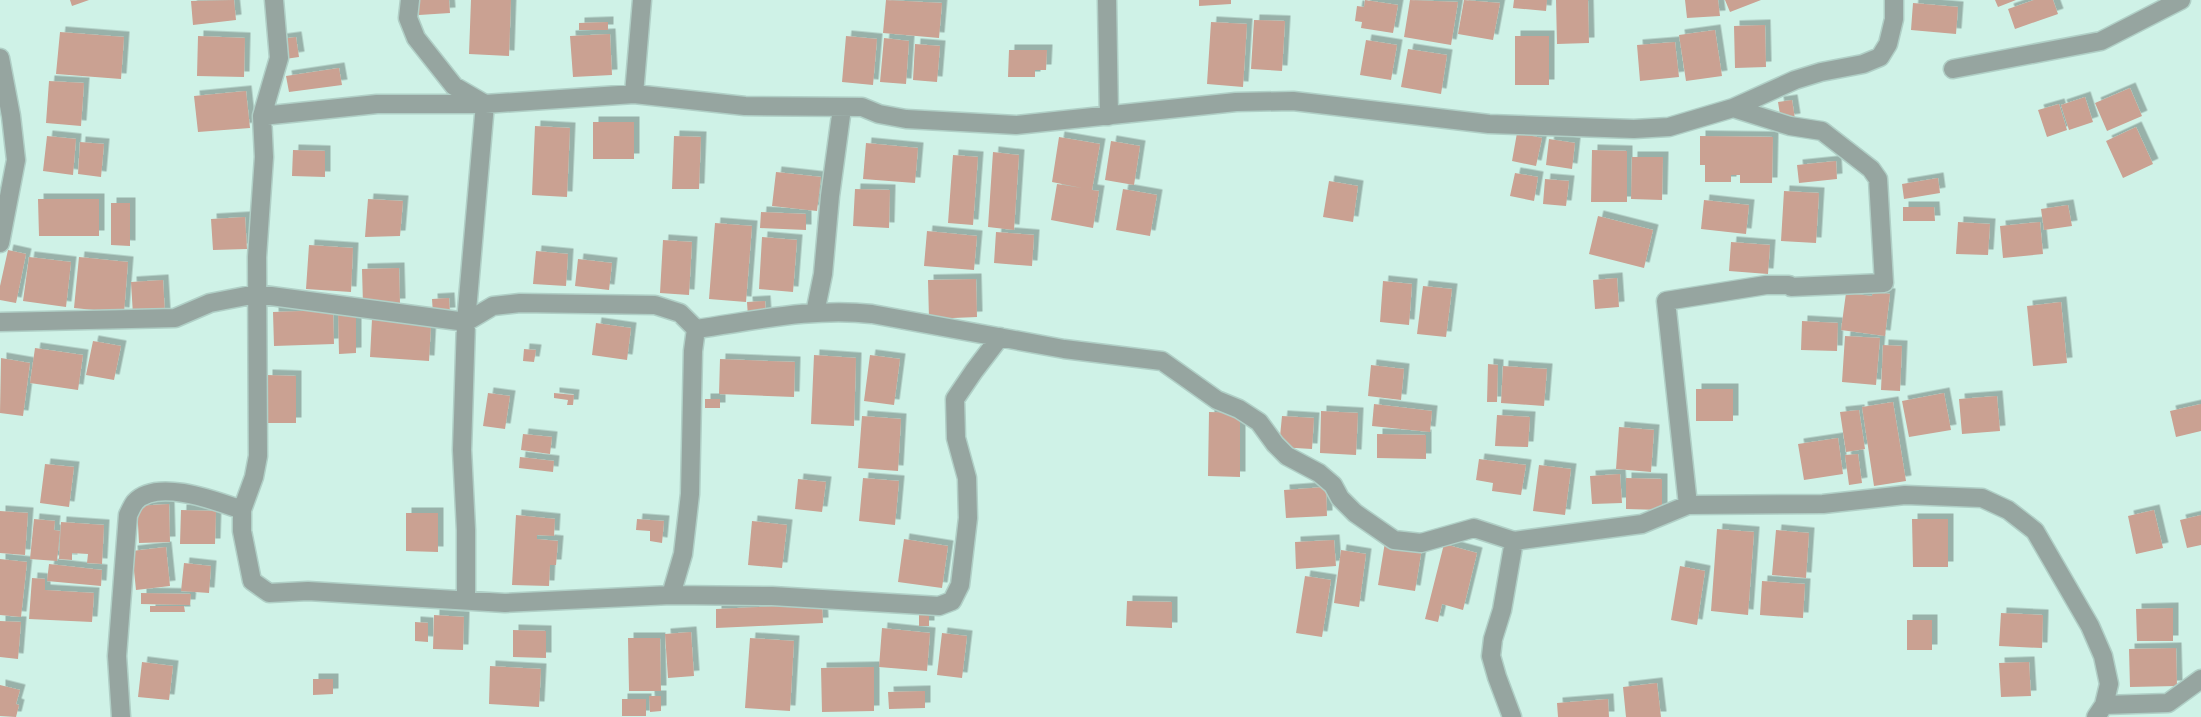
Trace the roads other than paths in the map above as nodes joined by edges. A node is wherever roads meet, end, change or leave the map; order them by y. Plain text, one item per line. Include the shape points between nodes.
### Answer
1 (274, 0) edge
2 (410, 0) edge
3 (642, 0) edge
4 (1107, 0) edge
5 (1894, 0) edge
6 (2181, 0) edge
7 (0, 58) edge
8 (1953, 69) dead end
9 (634, 94) junction
10 (485, 104) junction
11 (842, 108) junction
12 (1733, 108) junction
13 (262, 116) junction
14 (1109, 116) junction
15 (0, 243) edge
16 (256, 294) junction
17 (815, 312) junction
18 (0, 322) edge
19 (466, 322) junction
20 (696, 328) junction
21 (1000, 337) junction
22 (1688, 505) junction
23 (242, 510) junction
24 (1514, 540) junction
25 (670, 595) junction
26 (466, 600) junction
27 (2201, 679) edge
28 (2100, 711) edge
29 (121, 717) edge
30 (1512, 717) edge

1 - 13 street via 279,58
2 - 10 street via 408,18 416,38 454,86
3 - 9 street
4 - 14 street
5 - 12 street via 1888,44 1880,57 1795,80
6 - 8 street via 2101,41
7 - 15 street via 16,160
9 - 10 street
9 - 11 street via 745,106
10 - 13 street via 377,104
10 - 19 street
11 - 14 street via 862,107 906,119 1016,125
11 - 17 street
12 - 14 street via 1670,127 1634,129 1489,124 1293,101 1236,102
12 - 22 street via 1790,126 1822,130 1871,169 1878,179 1884,283 1766,285 1666,301
13 - 16 street via 264,157
16 - 18 street via 210,303 175,318
16 - 19 street
16 - 23 street via 258,456
17 - 20 street
17 - 21 street via 863,313
19 - 20 street via 493,306 520,303 655,304 680,314
19 - 26 street via 462,450
20 - 25 street via 690,494 683,554
21 - 24 street via 1162,361 1217,400 1259,422 1287,456 1319,472 1354,513 1394,540 1421,543 1474,528
21 - 25 street via 956,399 956,438 967,478 968,518 960,585 952,601 939,606 772,596
22 - 24 street via 1642,524
22 - 28 street via 1823,504 1905,495 1982,498 2008,510 2035,531 2090,626 2103,656 2109,684
23 - 26 street via 252,580 269,592
23 - 29 street via 182,492 143,496 134,503 128,515 117,656
24 - 30 street via 1491,656
25 - 26 street via 505,603
27 - 28 street via 2168,702

